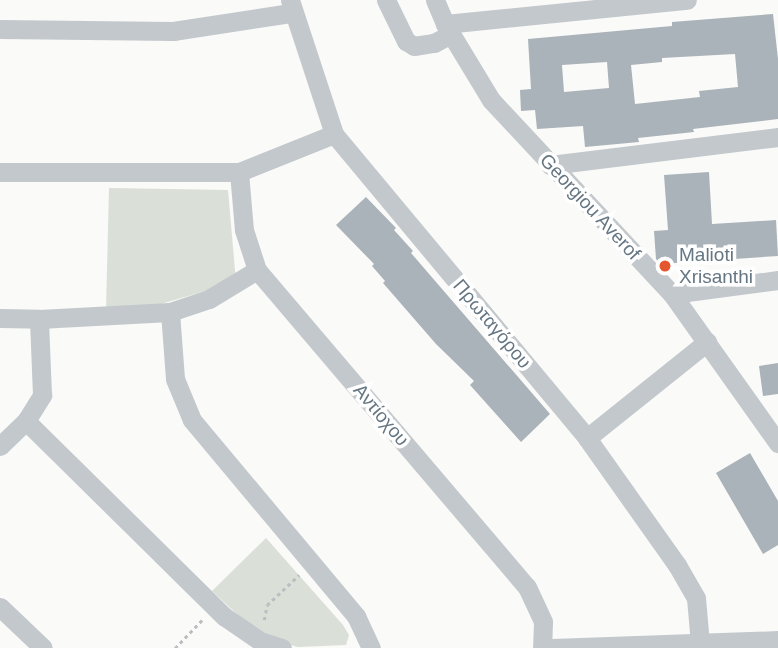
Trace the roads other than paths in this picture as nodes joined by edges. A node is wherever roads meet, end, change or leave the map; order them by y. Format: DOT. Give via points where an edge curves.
graph roads {
  1 [pos="386,0"];
  2 [pos="435,0"];
  3 [pos="687,0"];
  4 [pos="290,6"];
  5 [pos="0,29"];
  6 [pos="448,29"];
  7 [pos="334,134"];
  8 [pos="778,137"];
  9 [pos="550,165"];
  10 [pos="0,172"];
  11 [pos="239,172"];
  12 [pos="257,270"];
  13 [pos="778,280"];
  14 [pos="672,294"];
  15 [pos="170,312"];
  16 [pos="0,318"];
  17 [pos="39,319"];
  18 [pos="707,342"];
  19 [pos="771,419"];
  20 [pos="26,421"];
  21 [pos="587,438"];
  22 [pos="778,443"];
  23 [pos="0,446"];
  24 [pos="0,607"];
  25 [pos="778,640"];
  26 [pos="700,644"];
  27 [pos="43,648"];
  28 [pos="282,648"];
  29 [pos="371,648"];
  30 [pos="542,648"];
  31 [pos="552,648"];
  1 -- 6 [label="street" via="414,46 434,43"];
  2 -- 6 [label="street, Georgiou Averof"];
  3 -- 6 [label="street"];
  4 -- 5 [label="street" via="173,31"];
  4 -- 7 [label="street, Πρωταγόρου"];
  6 -- 9 [label="street, Georgiou Averof" via="491,100"];
  7 -- 11 [label="street"];
  7 -- 21 [label="street, Πρωταγόρου"];
  8 -- 9 [label="street"];
  9 -- 14 [label="street, Georgiou Averof"];
  10 -- 11 [label="street"];
  11 -- 12 [label="street, Αντίοχου" via="244,230"];
  12 -- 15 [label="street" via="209,299"];
  12 -- 30 [label="street, Αντίοχου" via="527,587 543,622"];
  13 -- 14 [label="street"];
  14 -- 18 [label="street, Georgiou Averof"];
  15 -- 17 [label="street"];
  15 -- 29 [label="street" via="175,379 192,420 356,616"];
  16 -- 17 [label="street"];
  17 -- 20 [label="street" via="42,395"];
  18 -- 19 [label="street, Georgiou Averof"];
  18 -- 21 [label="street"];
  19 -- 22 [label="street, Georgiou Averof"];
  20 -- 23 [label="street"];
  20 -- 28 [label="street" via="215,606 260,641"];
  21 -- 26 [label="street, Πρωταγόρου" via="696,598"];
  24 -- 27 [label="street"];
  25 -- 26 [label="street"];
  26 -- 31 [label="street"];
}
